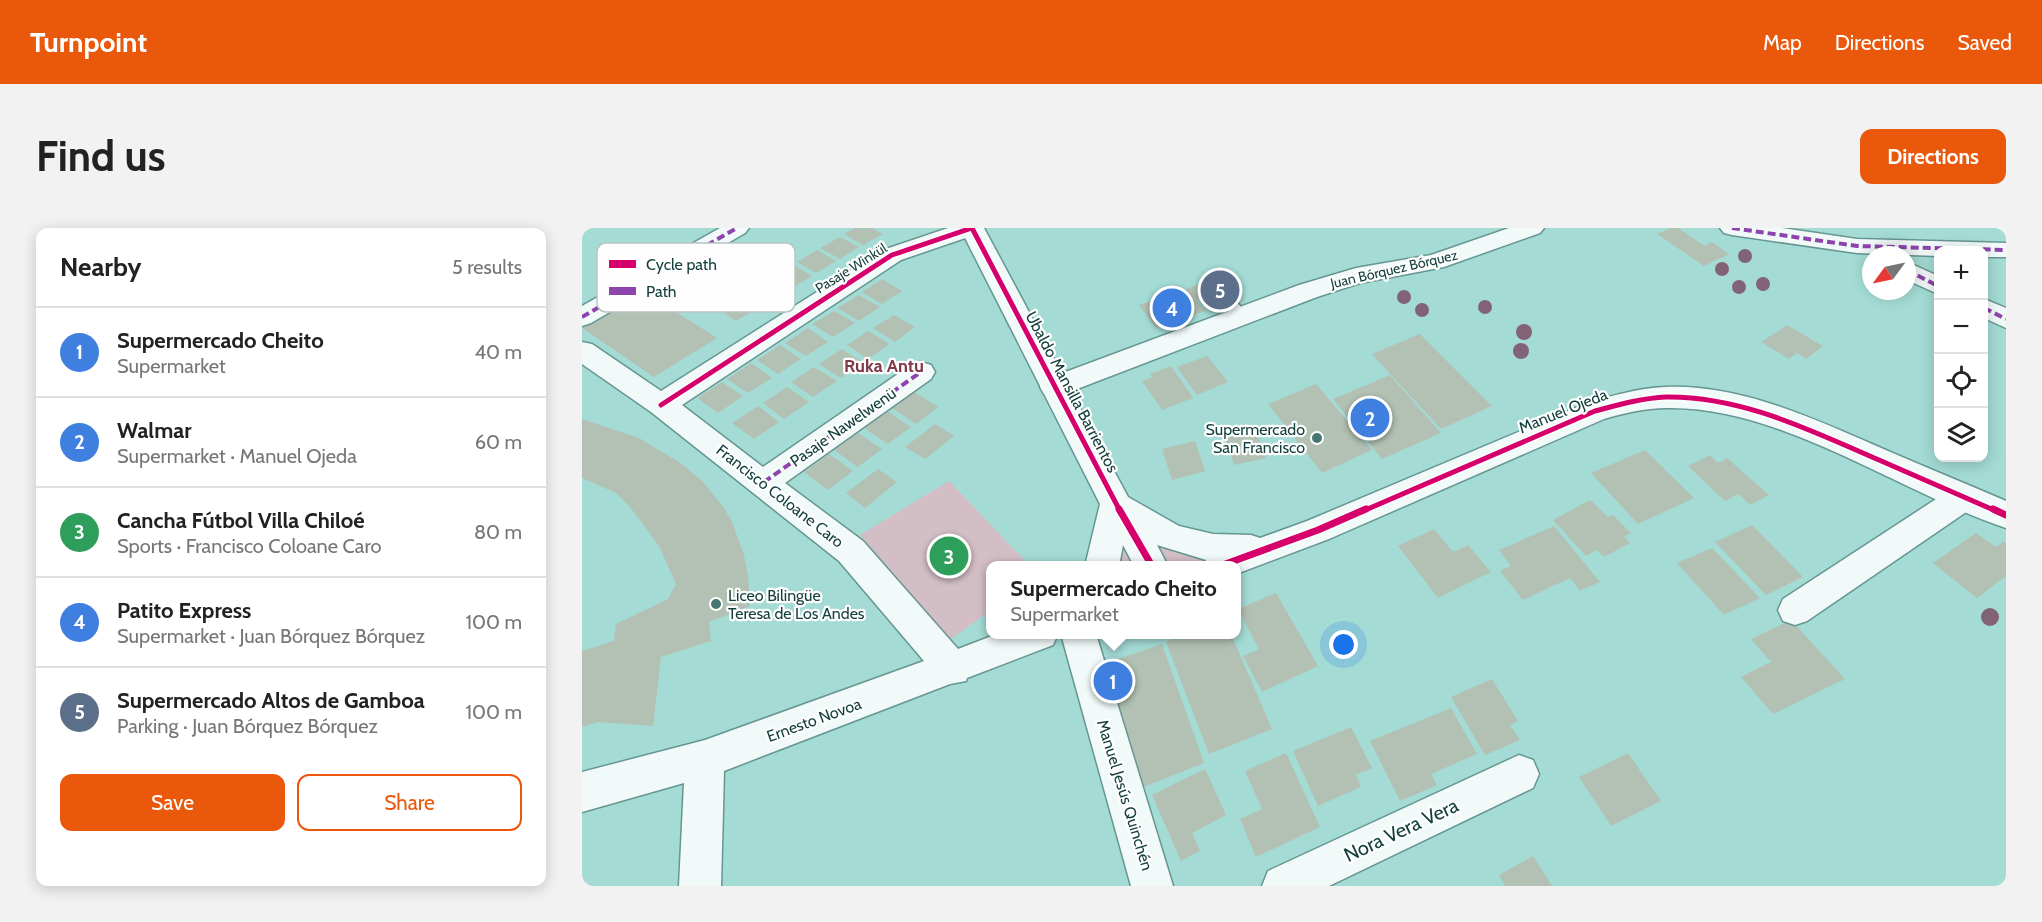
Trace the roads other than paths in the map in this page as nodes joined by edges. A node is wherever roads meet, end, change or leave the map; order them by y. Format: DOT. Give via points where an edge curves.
graph roads {
  1 [pos="972,228"];
  2 [pos="1532,228"];
  3 [pos="1732,228"];
  4 [pos="725,230"];
  5 [pos="703,243"];
  6 [pos="1862,249"];
  7 [pos="1916,250"];
  8 [pos="2006,250"];
  9 [pos="1916,275"];
  10 [pos="1934,284"];
  11 [pos="1224,296"];
  12 [pos="597,307"];
  13 [pos="1988,310"];
  14 [pos="582,316"];
  15 [pos="1242,316"];
  16 [pos="2006,319"];
  17 [pos="582,351"];
  18 [pos="921,372"];
  19 [pos="1054,387"];
  20 [pos="661,405"];
  21 [pos="764,482"];
  22 [pos="1964,497"];
  23 [pos="1116,504"];
  24 [pos="2006,515"];
  25 [pos="1271,546"];
  26 [pos="1103,561"];
  27 [pos="1149,561"];
  28 [pos="1233,561"];
  29 [pos="1796,610"];
  30 [pos="1028,639"];
  31 [pos="1079,639"];
  32 [pos="952,669"];
  33 [pos="705,759"];
  34 [pos="1519,774"];
  35 [pos="582,792"];
  36 [pos="700,886"];
  37 [pos="1152,886"];
  38 [pos="1283,886"];
  1 -- 19 [label="street, Ubaldo Mansilla Barrientos"];
  1 -- 20 [label="street, Pasaje Winkül" via="892,255"];
  2 -- 15 [label="street, Juan Bórquez Bórquez" via="1435,262 1356,276"];
  3 -- 6 [label="street"];
  4 -- 5 [label="street"];
  7 -- 8 [label="street"];
  9 -- 10 [label="street"];
  11 -- 15 [label="lane"];
  12 -- 14 [label="street"];
  13 -- 16 [label="street"];
  15 -- 19 [label="street, Juan Bórquez Bórquez"];
  17 -- 20 [label="street, Francisco Coloane Caro"];
  18 -- 21 [label="street, Pasaje Nawelwenü"];
  19 -- 23 [label="street, Ubaldo Mansilla Barrientos"];
  20 -- 21 [label="street, Francisco Coloane Caro"];
  21 -- 32 [label="street, Francisco Coloane Caro" via="851,551"];
  22 -- 24 [label="street, Manuel Ojeda"];
  22 -- 25 [label="street, Manuel Ojeda" via="1777,416 1721,401 1648,398 1595,411 1318,530"];
  22 -- 29 [label="street"];
  23 -- 25 [label="street" via="1155,530 1197,547 1225,550"];
  23 -- 26 [label="street"];
  23 -- 27 [label="street, Ubaldo Mansilla Barrientos"];
  25 -- 28 [label="street"];
  30 -- 32 [label="street, Ernesto Novoa"];
  31 -- 37 [label="street, Manuel Jesús Quinchén"];
  32 -- 33 [label="street, Ernesto Novoa"];
  33 -- 35 [label="street, Ernesto Novoa"];
  33 -- 36 [label="street"];
  34 -- 38 [label="street, Nora Vera Vera"];
}
